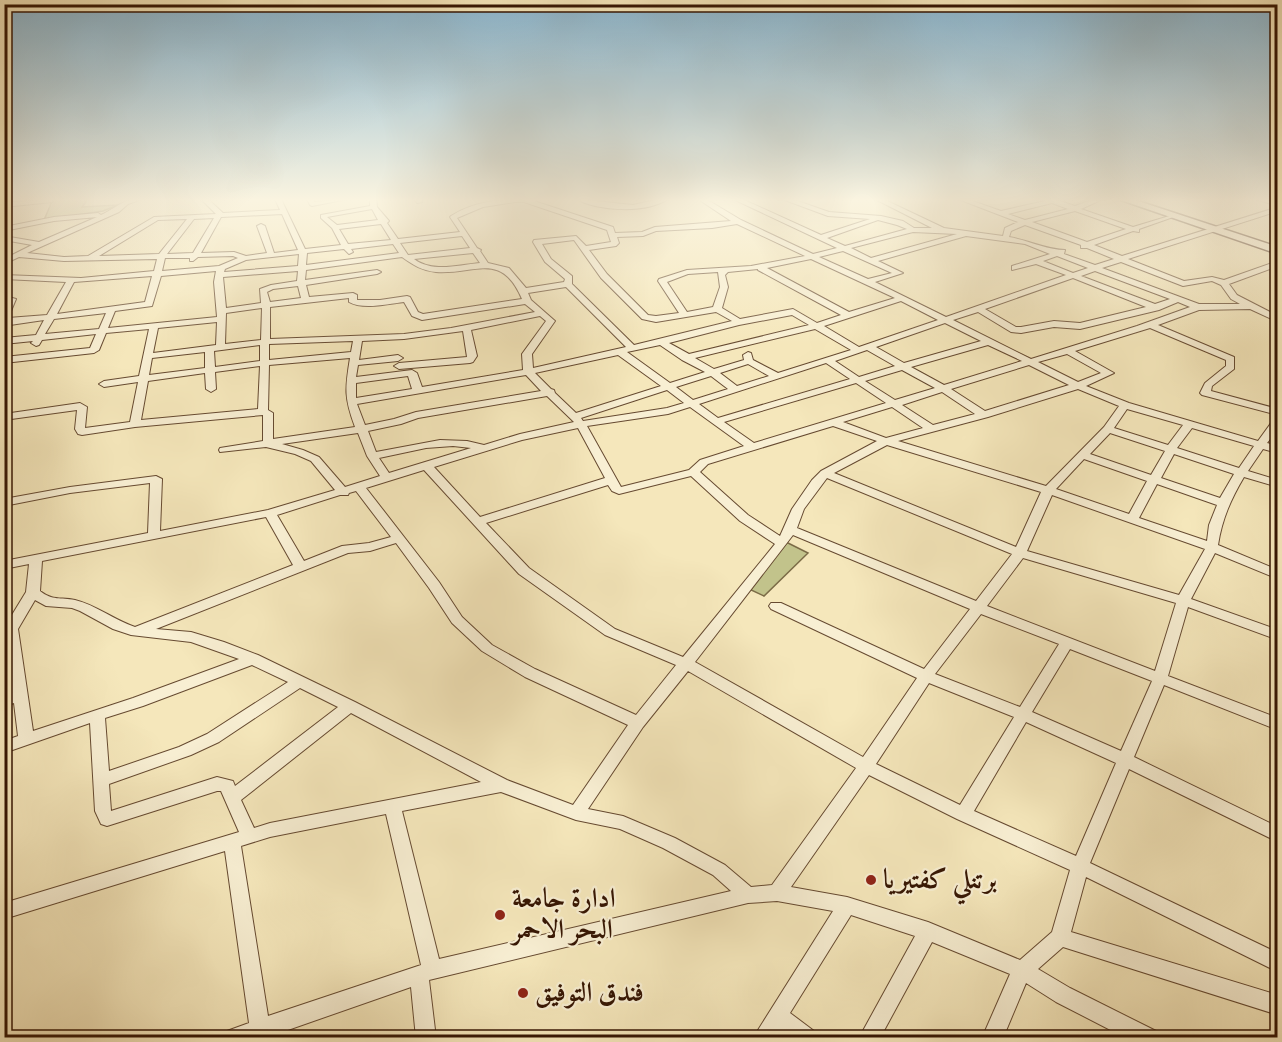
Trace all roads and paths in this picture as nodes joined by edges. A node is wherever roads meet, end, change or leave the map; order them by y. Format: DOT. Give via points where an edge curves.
graph roads {
  1 [pos="348,247"];
  2 [pos="33,248"];
  3 [pos="107,248"];
  4 [pos="168,248"];
  5 [pos="199,248"];
  6 [pos="268,248"];
  7 [pos="300,248"];
  8 [pos="343,248"];
  9 [pos="402,248"];
  10 [pos="475,248"];
  11 [pos="540,248"];
  12 [pos="590,248"];
  13 [pos="795,248"];
  14 [pos="849,248"];
  15 [pos="909,248"];
  16 [pos="1042,248"];
  17 [pos="1078,248"];
  18 [pos="1093,248"];
  19 [pos="1156,248"];
  20 [pos="583,249"];
  21 [pos="844,249"];
  22 [pos="477,250"];
  23 [pos="303,253"];
  24 [pos="1060,253"];
  25 [pos="19,255"];
  26 [pos="162,255"];
  27 [pos="195,255"];
  28 [pos="271,255"];
  29 [pos="406,256"];
  30 [pos="90,258"];
  31 [pos="245,258"];
  32 [pos="813,258"];
  33 [pos="1121,259"];
  34 [pos="872,260"];
  35 [pos="1036,261"];
  36 [pos="5,262"];
  37 [pos="351,262"];
  38 [pos="1278,263"];
  39 [pos="485,265"];
  40 [pos="761,267"];
  41 [pos="1098,267"];
  42 [pos="301,268"];
  43 [pos="1015,268"];
  44 [pos="725,271"];
  45 [pos="184,272"];
  46 [pos="220,272"];
  47 [pos="377,272"];
  48 [pos="155,273"];
  49 [pos="351,276"];
  50 [pos="1072,276"];
  51 [pos="4,277"];
  52 [pos="71,280"];
  53 [pos="301,282"];
  54 [pos="868,282"];
  55 [pos="1224,283"];
  56 [pos="568,284"];
  57 [pos="522,291"];
  58 [pos="353,295"];
  59 [pos="902,298"];
  60 [pos="12,299"];
  61 [pos="306,300"];
  62 [pos="1177,300"];
  63 [pos="526,301"];
  64 [pos="266,305"];
  65 [pos="1251,306"];
  66 [pos="1198,307"];
  67 [pos="1156,308"];
  68 [pos="717,309"];
  69 [pos="979,309"];
  70 [pos="111,310"];
  71 [pos="543,313"];
  72 [pos="222,315"];
  73 [pos="685,315"];
  74 [pos="848,315"];
  75 [pos="51,318"];
  76 [pos="4,319"];
  77 [pos="947,320"];
  78 [pos="1278,320"];
  79 [pos="739,322"];
  80 [pos="1151,325"];
  81 [pos="154,326"];
  82 [pos="816,326"];
  83 [pos="467,330"];
  84 [pos="103,332"];
  85 [pos="358,338"];
  86 [pos="38,339"];
  87 [pos="387,339"];
  88 [pos="4,341"];
  89 [pos="264,342"];
  90 [pos="661,342"];
  91 [pos="987,342"];
  92 [pos="747,343"];
  93 [pos="215,348"];
  94 [pos="633,349"];
  95 [pos="863,349"];
  96 [pos="1067,350"];
  97 [pos="620,352"];
  98 [pos="147,356"];
  99 [pos="29,357"];
  100 [pos="685,358"];
  101 [pos="354,359"];
  102 [pos="4,360"];
  103 [pos="827,360"];
  104 [pos="749,361"];
  105 [pos="1029,362"];
  106 [pos="264,363"];
  107 [pos="400,366"];
  108 [pos="904,366"];
  109 [pos="211,370"];
  110 [pos="528,372"];
  111 [pos="712,372"];
  112 [pos="777,376"];
  113 [pos="857,378"];
  114 [pos="146,379"];
  115 [pos="351,381"];
  116 [pos="104,384"];
  117 [pos="666,386"];
  118 [pos="1078,386"];
  119 [pos="942,388"];
  120 [pos="211,389"];
  121 [pos="736,390"];
  122 [pos="418,391"];
  123 [pos="550,392"];
  124 [pos="351,402"];
  125 [pos="894,403"];
  126 [pos="692,404"];
  127 [pos="1125,405"];
  128 [pos="263,412"];
  129 [pos="1278,412"];
  130 [pos="984,415"];
  131 [pos="4,417"];
  132 [pos="577,420"];
  133 [pos="717,421"];
  134 [pos="1278,421"];
  135 [pos="832,422"];
  136 [pos="135,424"];
  137 [pos="1190,424"];
  138 [pos="363,429"];
  139 [pos="932,429"];
  140 [pos="1108,429"];
  141 [pos="886,441"];
  142 [pos="268,444"];
  143 [pos="1261,446"];
  144 [pos="752,447"];
  145 [pos="482,448"];
  146 [pos="1171,449"];
  147 [pos="224,450"];
  148 [pos="1278,450"];
  149 [pos="1082,455"];
  150 [pos="372,456"];
  151 [pos="426,465"];
  152 [pos="693,472"];
  153 [pos="1241,472"];
  154 [pos="825,473"];
  155 [pos="387,478"];
  156 [pos="611,480"];
  157 [pos="1154,480"];
  158 [pos="1278,484"];
  159 [pos="360,488"];
  160 [pos="1048,490"];
  161 [pos="344,493"];
  162 [pos="4,503"];
  163 [pos="1223,503"];
  164 [pos="270,513"];
  165 [pos="1132,519"];
  166 [pos="479,521"];
  167 [pos="790,530"];
  168 [pos="154,536"];
  169 [pos="398,539"];
  170 [pos="782,543"];
  171 [pos="1212,547"];
  172 [pos="1020,553"];
  173 [pos="36,560"];
  174 [pos="4,565"];
  175 [pos="300,566"];
  176 [pos="1278,575"];
  177 [pos="33,592"];
  178 [pos="1183,601"];
  179 [pos="776,606"];
  180 [pos="977,607"];
  181 [pos="136,632"];
  182 [pos="1278,635"];
  183 [pos="1067,642"];
  184 [pos="253,659"];
  185 [pos="685,663"];
  186 [pos="926,676"];
  187 [pos="1160,678"];
  188 [pos="299,681"];
  189 [pos="12,699"];
  190 [pos="350,706"];
  191 [pos="1022,714"];
  192 [pos="97,715"];
  193 [pos="638,723"];
  194 [pos="1278,724"];
  195 [pos="26,739"];
  196 [pos="4,747"];
  197 [pos="1125,760"];
  198 [pos="866,766"];
  199 [pos="102,780"];
  200 [pos="501,785"];
  201 [pos="233,797"];
  202 [pos="392,806"];
  203 [pos="576,813"];
  204 [pos="963,814"];
  205 [pos="1278,835"];
  206 [pos="241,838"];
  207 [pos="1080,866"];
  208 [pos="777,893"];
  209 [pos="748,895"];
  210 [pos="848,905"];
  211 [pos="4,911"];
  212 [pos="928,931"];
  213 [pos="1060,937"];
  214 [pos="1278,963"];
  215 [pos="1022,970"];
  216 [pos="426,972"];
  217 [pos="1278,1005"];
  218 [pos="777,1016"];
  219 [pos="260,1028"];
  220 [pos="234,1038"];
  221 [pos="426,1038"];
  222 [pos="763,1038"];
  223 [pos="807,1038"];
  224 [pos="869,1038"];
  225 [pos="992,1038"];
  226 [pos="1149,1038"];
  1 -- 37 [label="street"];
  2 -- 25 [label="street"];
  3 -- 30 [label="street"];
  4 -- 26 [label="street"];
  5 -- 27 [label="street"];
  6 -- 28 [label="street"];
  7 -- 23 [label="street"];
  8 -- 23 [label="street"];
  9 -- 29 [label="street"];
  10 -- 22 [label="street"];
  11 -- 56 [label="street" via="569,278"];
  12 -- 20 [label="street"];
  13 -- 32 [label="street"];
  14 -- 21 [label="street"];
  15 -- 34 [label="street"];
  16 -- 24 [label="street"];
  17 -- 24 [label="street"];
  18 -- 33 [label="street"];
  19 -- 33 [label="street"];
  20 -- 73 [label="street" via="645,317"];
  21 -- 32 [label="street"];
  21 -- 34 [label="street"];
  22 -- 29 [label="street"];
  22 -- 39 [label="street"];
  23 -- 28 [label="street"];
  23 -- 42 [label="street"];
  24 -- 35 [label="street"];
  24 -- 41 [label="street"];
  25 -- 30 [label="street"];
  25 -- 36 [label="street"];
  26 -- 27 [label="street"];
  26 -- 30 [label="street"];
  26 -- 48 [label="street"];
  27 -- 31 [label="street" via="234,254"];
  27 -- 45 [label="street"];
  28 -- 31 [label="street"];
  29 -- 37 [label="street"];
  29 -- 39 [label="street" via="419,266 436,270"];
  31 -- 46 [label="street"];
  32 -- 40 [label="street"];
  32 -- 54 [label="street"];
  33 -- 41 [label="street"];
  33 -- 55 [label="street" via="1183,284 1212,279"];
  34 -- 54 [label="street" via="899,273"];
  35 -- 43 [label="street"];
  35 -- 50 [label="street"];
  37 -- 42 [label="street"];
  38 -- 55 [label="street"];
  39 -- 57 [label="street" via="504,268"];
  40 -- 44 [label="street"];
  40 -- 74 [label="street"];
  41 -- 50 [label="street"];
  41 -- 62 [label="street"];
  42 -- 46 [label="street"];
  42 -- 53 [label="street"];
  44 -- 68 [label="street"];
  44 -- 73 [label="street" via="683,273 662,281"];
  45 -- 46 [label="street"];
  45 -- 48 [label="street"];
  46 -- 72 [label="street"];
  47 -- 49 [label="street"];
  48 -- 52 [label="street"];
  48 -- 70 [label="street" via="148,304"];
  49 -- 53 [label="street"];
  49 -- 58 [label="street" via="346,280"];
  50 -- 67 [label="street"];
  50 -- 69 [label="street"];
  51 -- 52 [label="street"];
  52 -- 75 [label="street"];
  53 -- 61 [label="street"];
  53 -- 64 [label="street" via="267,288 263,291"];
  54 -- 59 [label="street"];
  55 -- 65 [label="street" via="1234,297"];
  56 -- 57 [label="street"];
  56 -- 94 [label="street"];
  57 -- 63 [label="street"];
  58 -- 61 [label="street"];
  58 -- 63 [label="street" via="353,302 407,299 415,314 422,317"];
  59 -- 74 [label="street"];
  59 -- 77 [label="street"];
  60 -- 76 [label="street"];
  61 -- 64 [label="street"];
  62 -- 66 [label="street"];
  62 -- 67 [label="street"];
  63 -- 71 [label="street"];
  64 -- 72 [label="street"];
  64 -- 89 [label="street"];
  65 -- 66 [label="street"];
  65 -- 78 [label="street"];
  66 -- 80 [label="street"];
  67 -- 69 [label="street" via="1080,326 1054,324 1021,330 1014,330"];
  68 -- 73 [label="street"];
  68 -- 79 [label="street"];
  69 -- 77 [label="street"];
  70 -- 75 [label="street"];
  70 -- 84 [label="street"];
  71 -- 83 [label="street"];
  71 -- 110 [label="street" via="551,324 526,354"];
  72 -- 81 [label="street"];
  72 -- 93 [label="street"];
  74 -- 82 [label="street"];
  75 -- 76 [label="street" via="10,322"];
  75 -- 86 [label="street"];
  77 -- 91 [label="street"];
  77 -- 95 [label="street"];
  79 -- 82 [label="street" via="793,312"];
  79 -- 90 [label="street"];
  80 -- 96 [label="street"];
  80 -- 129 [label="street" via="1231,359 1231,367 1208,385 1205,393"];
  81 -- 84 [label="street"];
  81 -- 98 [label="street"];
  82 -- 92 [label="street"];
  82 -- 95 [label="street"];
  83 -- 87 [label="street"];
  83 -- 107 [label="street" via="470,360"];
  84 -- 86 [label="street"];
  84 -- 99 [label="street" via="94,350"];
  85 -- 87 [label="street"];
  85 -- 89 [label="street"];
  85 -- 101 [label="street"];
  86 -- 88 [label="street"];
  86 -- 99 [label="street"];
  87 -- 107 [label="street"];
  89 -- 93 [label="street"];
  89 -- 106 [label="street"];
  90 -- 94 [label="street"];
  90 -- 100 [label="street"];
  91 -- 105 [label="street"];
  91 -- 108 [label="street"];
  92 -- 100 [label="street"];
  92 -- 104 [label="street"];
  93 -- 98 [label="street"];
  93 -- 109 [label="street"];
  94 -- 97 [label="street"];
  95 -- 103 [label="street"];
  95 -- 108 [label="street"];
  96 -- 105 [label="street"];
  96 -- 118 [label="street" via="1109,373"];
  97 -- 110 [label="street"];
  97 -- 117 [label="street"];
  98 -- 114 [label="street"];
  99 -- 102 [label="street"];
  100 -- 111 [label="street"];
  101 -- 106 [label="street"];
  101 -- 107 [label="street"];
  101 -- 115 [label="street"];
  103 -- 112 [label="street"];
  103 -- 113 [label="street"];
  104 -- 111 [label="street"];
  104 -- 112 [label="street"];
  105 -- 118 [label="street"];
  105 -- 119 [label="street"];
  106 -- 109 [label="street"];
  106 -- 128 [label="street"];
  107 -- 115 [label="street"];
  107 -- 122 [label="street" via="412,373"];
  108 -- 113 [label="street"];
  108 -- 119 [label="street"];
  109 -- 114 [label="street"];
  109 -- 120 [label="street"];
  110 -- 122 [label="street"];
  110 -- 123 [label="street"];
  111 -- 117 [label="street"];
  111 -- 121 [label="street"];
  112 -- 121 [label="street"];
  113 -- 125 [label="street"];
  113 -- 133 [label="street"];
  114 -- 116 [label="street"];
  114 -- 136 [label="street"];
  115 -- 124 [label="street"];
  117 -- 126 [label="street"];
  117 -- 132 [label="street"];
  118 -- 127 [label="street"];
  118 -- 130 [label="street"];
  119 -- 125 [label="street"];
  119 -- 130 [label="street"];
  121 -- 126 [label="street"];
  122 -- 124 [label="street"];
  123 -- 132 [label="street"];
  123 -- 138 [label="street" via="416,415"];
  124 -- 138 [label="street"];
  125 -- 135 [label="street"];
  125 -- 139 [label="street"];
  126 -- 132 [label="street" via="652,415"];
  126 -- 133 [label="street"];
  127 -- 137 [label="street"];
  127 -- 140 [label="street"];
  128 -- 136 [label="street"];
  128 -- 142 [label="street" via="268,413"];
  130 -- 139 [label="street"];
  131 -- 136 [label="street" via="80,406 82,432"];
  132 -- 145 [label="street"];
  132 -- 156 [label="street"];
  133 -- 144 [label="street"];
  134 -- 143 [label="street"];
  135 -- 141 [label="street"];
  135 -- 144 [label="street"];
  137 -- 143 [label="street"];
  137 -- 146 [label="street"];
  138 -- 142 [label="street"];
  138 -- 150 [label="street"];
  139 -- 141 [label="street"];
  140 -- 146 [label="street"];
  140 -- 149 [label="street"];
  141 -- 154 [label="street"];
  141 -- 160 [label="street"];
  142 -- 147 [label="street"];
  142 -- 161 [label="street" via="315,459"];
  143 -- 148 [label="street"];
  143 -- 153 [label="street"];
  144 -- 152 [label="street" via="704,462"];
  145 -- 150 [label="street" via="459,443 426,444"];
  145 -- 151 [label="street"];
  146 -- 153 [label="street"];
  146 -- 157 [label="street"];
  149 -- 157 [label="street"];
  149 -- 160 [label="street"];
  150 -- 155 [label="street"];
  151 -- 155 [label="street"];
  151 -- 166 [label="street"];
  152 -- 156 [label="street" via="624,491 616,489"];
  152 -- 170 [label="street" via="744,518"];
  153 -- 158 [label="street"];
  153 -- 163 [label="street"];
  154 -- 167 [label="street" via="798,509"];
  154 -- 172 [label="street"];
  155 -- 159 [label="street"];
  156 -- 166 [label="street"];
  157 -- 163 [label="street"];
  157 -- 165 [label="street"];
  159 -- 161 [label="street"];
  159 -- 169 [label="street"];
  160 -- 165 [label="street"];
  160 -- 172 [label="street"];
  161 -- 164 [label="street"];
  162 -- 168 [label="street" via="156,479"];
  163 -- 171 [label="street"];
  164 -- 168 [label="street"];
  164 -- 175 [label="street"];
  165 -- 171 [label="street"];
  166 -- 185 [label="street" via="524,571 598,624"];
  167 -- 170 [label="street"];
  167 -- 180 [label="street"];
  168 -- 173 [label="street"];
  169 -- 175 [label="street" via="346,549"];
  169 -- 193 [label="street" via="457,620 487,648 530,673"];
  170 -- 185 [label="street"];
  171 -- 176 [label="street"];
  171 -- 178 [label="street"];
  172 -- 178 [label="street"];
  172 -- 180 [label="street"];
  173 -- 174 [label="street"];
  173 -- 177 [label="street"];
  175 -- 181 [label="street"];
  177 -- 181 [label="street" via="46,602 85,608"];
  177 -- 189 [label="street" via="11,628"];
  178 -- 182 [label="street"];
  178 -- 187 [label="street"];
  179 -- 186 [label="street"];
  180 -- 183 [label="street"];
  180 -- 186 [label="street"];
  181 -- 184 [label="street" via="191,637"];
  183 -- 187 [label="street"];
  183 -- 191 [label="street"];
  184 -- 188 [label="street"];
  184 -- 192 [label="street"];
  185 -- 193 [label="street"];
  185 -- 198 [label="street"];
  186 -- 191 [label="street"];
  186 -- 198 [label="street"];
  187 -- 194 [label="street"];
  187 -- 197 [label="street"];
  188 -- 190 [label="street"];
  188 -- 199 [label="street" via="213,738"];
  189 -- 195 [label="street"];
  190 -- 200 [label="street"];
  190 -- 201 [label="street"];
  191 -- 197 [label="street"];
  191 -- 204 [label="street"];
  192 -- 195 [label="street"];
  192 -- 199 [label="street"];
  193 -- 203 [label="street"];
  195 -- 196 [label="street"];
  197 -- 205 [label="street"];
  197 -- 207 [label="street"];
  198 -- 204 [label="street"];
  198 -- 208 [label="street"];
  199 -- 201 [label="street" via="107,819 217,784 227,786"];
  200 -- 202 [label="street"];
  200 -- 203 [label="street"];
  201 -- 206 [label="street"];
  202 -- 206 [label="street"];
  202 -- 216 [label="street"];
  203 -- 209 [label="street" via="623,824 669,843 719,870"];
  204 -- 207 [label="street"];
  206 -- 211 [label="street"];
  206 -- 219 [label="street"];
  207 -- 213 [label="street"];
  207 -- 214 [label="street"];
  208 -- 209 [label="street"];
  208 -- 210 [label="street"];
  209 -- 216 [label="street"];
  210 -- 212 [label="street"];
  210 -- 218 [label="street"];
  212 -- 215 [label="street"];
  212 -- 224 [label="street"];
  213 -- 215 [label="street"];
  213 -- 217 [label="street"];
  215 -- 225 [label="street"];
  215 -- 226 [label="street"];
  216 -- 219 [label="street"];
  216 -- 221 [label="street"];
  218 -- 222 [label="street"];
  218 -- 223 [label="street"];
  219 -- 220 [label="street"];
}
